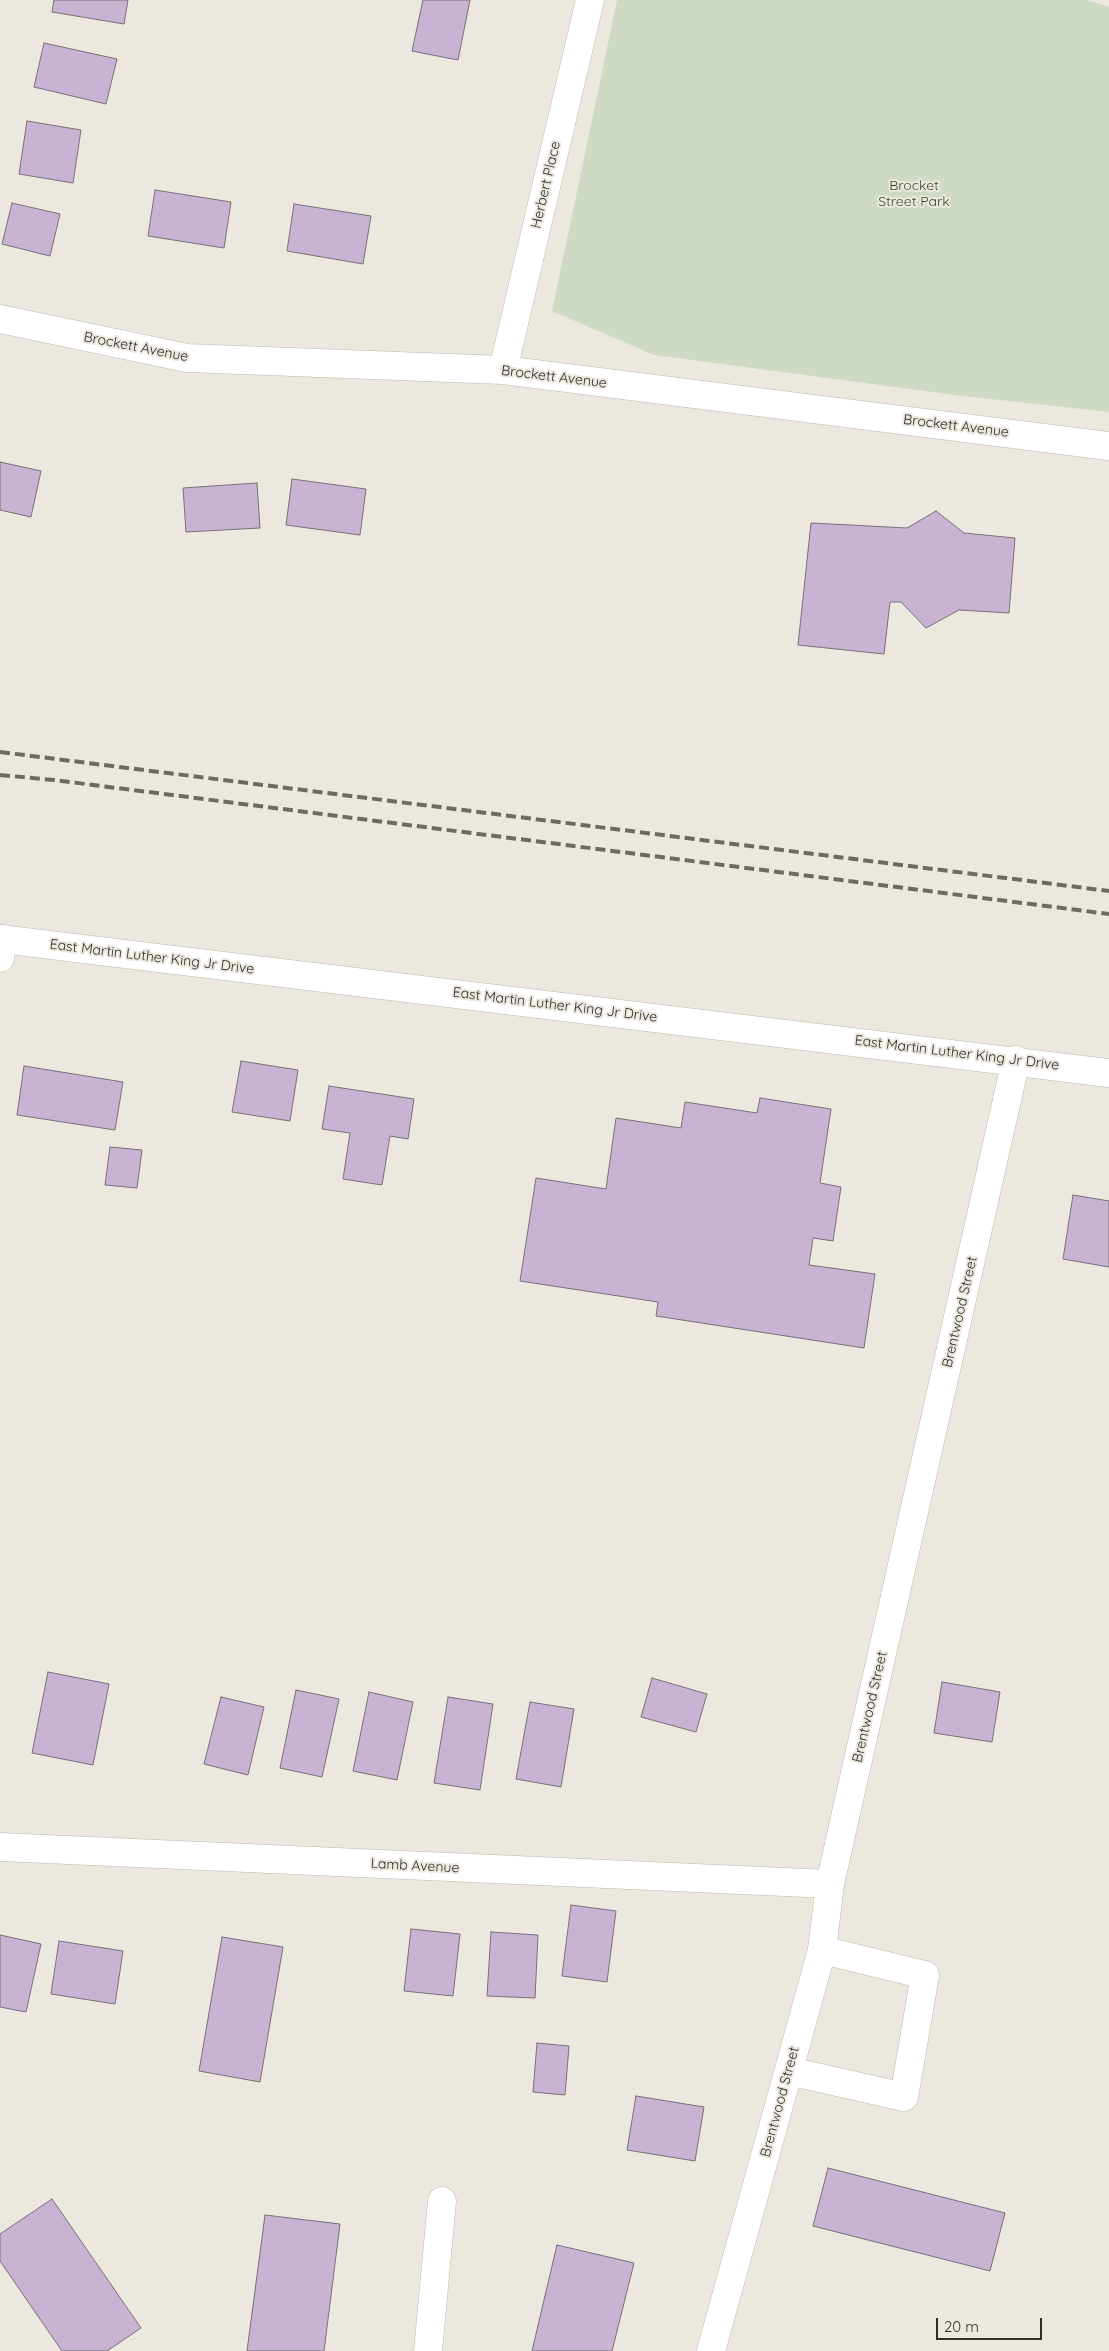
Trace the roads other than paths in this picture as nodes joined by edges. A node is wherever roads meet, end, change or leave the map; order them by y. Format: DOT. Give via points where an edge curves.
graph roads {
  1 [pos="590,0"];
  2 [pos="0,319"];
  3 [pos="503,370"];
  4 [pos="1109,446"];
  5 [pos="1,945"];
  6 [pos="1016,1060"];
  7 [pos="1109,1073"];
  8 [pos="0,1847"];
  9 [pos="830,1884"];
  10 [pos="822,1950"];
  11 [pos="788,2071"];
  12 [pos="442,2201"];
  13 [pos="428,2351"];
  14 [pos="711,2351"];
  1 -- 3 [label="street, Herbert Place"];
  2 -- 3 [label="street, Brockett Avenue" via="187,358"];
  3 -- 4 [label="street, Brockett Avenue"];
  5 -- 6 [label="street, East Martin Luther King Jr Drive"];
  6 -- 7 [label="street, East Martin Luther King Jr Drive"];
  6 -- 9 [label="street, Brentwood Street"];
  8 -- 9 [label="street, Lamb Avenue"];
  9 -- 10 [label="street, Brentwood Street"];
  10 -- 11 [label="street, Brentwood Street"];
  10 -- 11 [label="street" via="925,1975 904,2097"];
  11 -- 14 [label="street, Brentwood Street"];
  12 -- 13 [label="street"];
}
